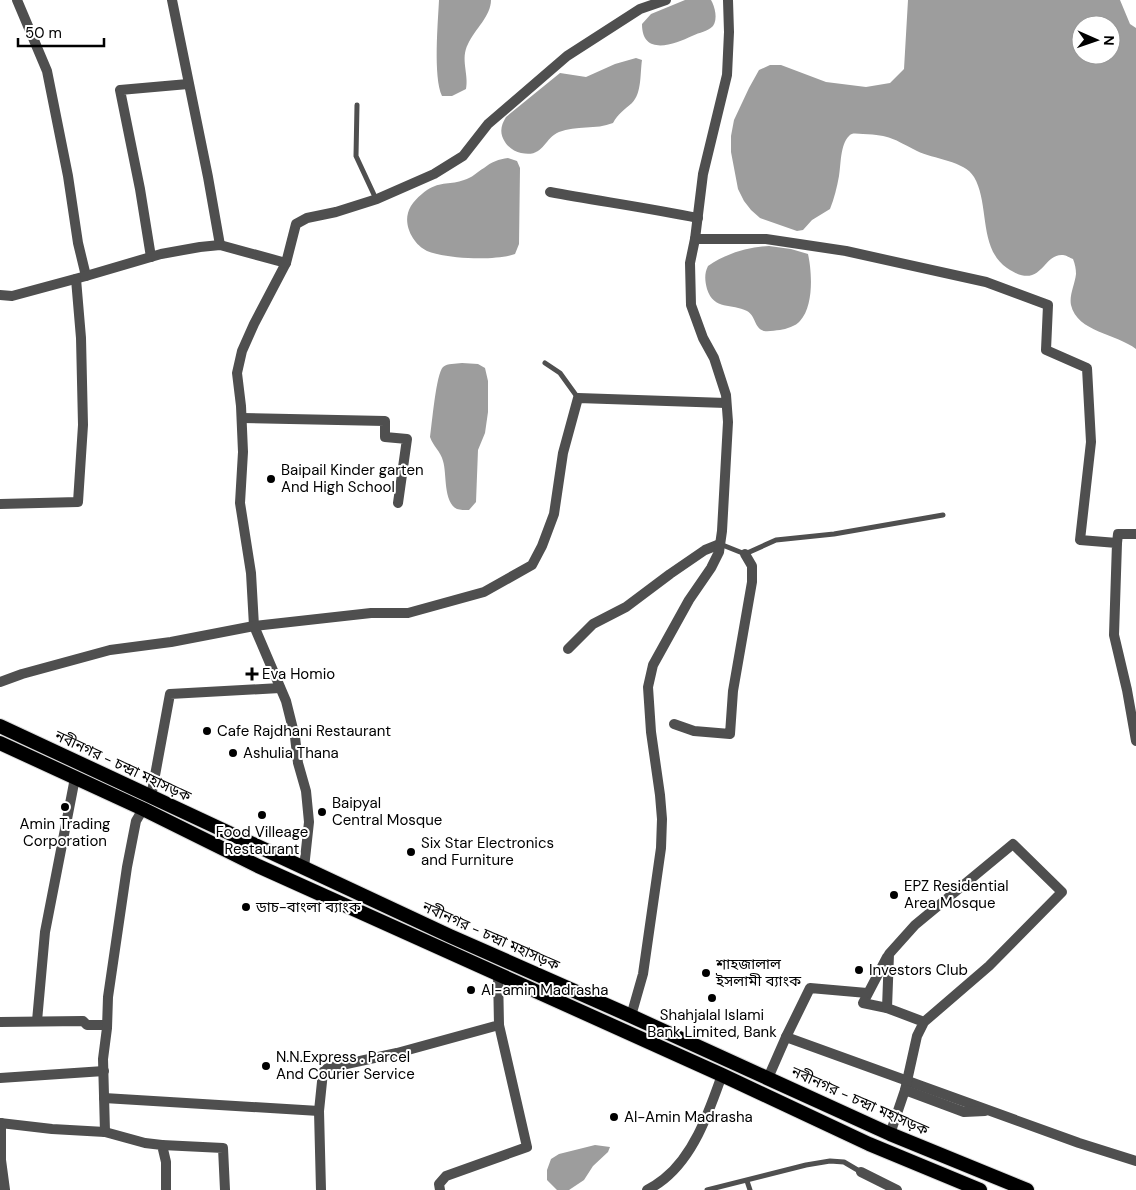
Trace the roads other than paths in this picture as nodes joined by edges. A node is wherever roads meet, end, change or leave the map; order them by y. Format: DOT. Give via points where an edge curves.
graph roads {
  1 [pos="17,0"];
  2 [pos="172,0"];
  3 [pos="666,0"];
  4 [pos="728,0"];
  5 [pos="188,84"];
  6 [pos="356,105"];
  7 [pos="550,192"];
  8 [pos="377,199"];
  9 [pos="698,218"];
  10 [pos="695,239"];
  11 [pos="220,245"];
  12 [pos="151,257"];
  13 [pos="286,263"];
  14 [pos="81,278"];
  15 [pos="0,295"];
  16 [pos="546,364"];
  17 [pos="578,398"];
  18 [pos="726,403"];
  19 [pos="242,418"];
  20 [pos="398,503"];
  21 [pos="0,504"];
  22 [pos="943,515"];
  23 [pos="1136,534"];
  24 [pos="1117,543"];
  25 [pos="720,544"];
  26 [pos="745,554"];
  27 [pos="254,626"];
  28 [pos="568,649"];
  29 [pos="0,682"];
  30 [pos="280,688"];
  31 [pos="674,724"];
  32 [pos="0,726"];
  33 [pos="1136,741"];
  34 [pos="0,743"];
  35 [pos="75,778"];
  36 [pos="151,797"];
  37 [pos="143,809"];
  38 [pos="304,868"];
  39 [pos="889,954"];
  40 [pos="498,973"];
  41 [pos="867,993"];
  42 [pos="887,1008"];
  43 [pos="631,1016"];
  44 [pos="37,1021"];
  45 [pos="0,1022"];
  46 [pos="924,1022"];
  47 [pos="107,1025"];
  48 [pos="499,1025"];
  49 [pos="786,1037"];
  50 [pos="104,1071"];
  51 [pos="722,1075"];
  52 [pos="0,1078"];
  53 [pos="768,1078"];
  54 [pos="906,1085"];
  55 [pos="104,1098"];
  56 [pos="319,1111"];
  57 [pos="0,1123"];
  58 [pos="105,1132"];
  59 [pos="890,1134"];
  60 [pos="162,1145"];
  61 [pos="1136,1161"];
  62 [pos="861,1172"];
  63 [pos="748,1180"];
  64 [pos="5,1190"];
  65 [pos="166,1190"];
  66 [pos="224,1190"];
  67 [pos="321,1190"];
  68 [pos="440,1190"];
  69 [pos="648,1190"];
  70 [pos="707,1190"];
  71 [pos="750,1190"];
  72 [pos="897,1190"];
  73 [pos="980,1190"];
  74 [pos="1027,1190"];
  1 -- 14 [label="street" via="47,71 68,176"];
  2 -- 5 [label="street"];
  3 -- 8 [label="street" via="640,9 567,56 488,124 463,156 434,174"];
  4 -- 9 [label="street" via="727,75 703,174"];
  5 -- 11 [label="street"];
  5 -- 12 [label="street" via="120,90"];
  6 -- 8 [label="lane" via="356,156"];
  7 -- 9 [label="street"];
  8 -- 13 [label="street" via="296,224"];
  9 -- 10 [label="street"];
  10 -- 18 [label="street" via="690,263 691,305 722,380"];
  10 -- 24 [label="street" via="766,239 846,251 986,282 1048,305 1046,350 1086,368 1091,442 1080,540"];
  11 -- 12 [label="street"];
  11 -- 13 [label="street"];
  12 -- 14 [label="street"];
  13 -- 19 [label="street" via="242,351 237,373"];
  14 -- 15 [label="street" via="12,296"];
  14 -- 21 [label="street" via="83,425 78,502"];
  16 -- 17 [label="lane" via="560,373"];
  17 -- 18 [label="street"];
  17 -- 27 [label="street" via="563,453 554,514 532,565 484,592 408,613 371,613"];
  18 -- 25 [label="street" via="728,422"];
  19 -- 20 [label="street" via="385,421 385,437 407,439"];
  19 -- 27 [label="street" via="240,503 251,573"];
  22 -- 26 [label="lane" via="834,534 776,540"];
  23 -- 24 [label="street" via="1118,534"];
  24 -- 33 [label="street" via="1114,635"];
  25 -- 26 [label="lane"];
  25 -- 28 [label="street" via="706,550 626,607 593,624"];
  25 -- 43 [label="street" via="711,568 653,665 648,687 660,803 660,848 643,974"];
  26 -- 31 [label="street" via="752,566 752,582 733,691 730,734 694,731"];
  27 -- 29 [label="street" via="110,650"];
  27 -- 30 [label="street"];
  30 -- 36 [label="street" via="170,694"];
  30 -- 38 [label="street" via="286,701 306,791 309,822"];
  32 -- 36 [label="highway, নবীনগর - চন্দ্রা মহাসড়ক"];
  34 -- 35 [label="highway, নবীনগর - চন্দ্রা মহাসড়ক"];
  35 -- 37 [label="highway, নবীনগর - চন্দ্রা মহাসড়ক"];
  35 -- 44 [label="street" via="45,932"];
  36 -- 38 [label="highway, নবীনগর - চন্দ্রা মহাসড়ক"];
  37 -- 40 [label="highway, নবীনগর - চন্দ্রা মহাসড়ক" via="258,866"];
  37 -- 47 [label="street" via="136,821 122,901"];
  38 -- 43 [label="highway, নবীনগর - চন্দ্রা মহাসড়ক"];
  39 -- 41 [label="street"];
  39 -- 42 [label="street"];
  39 -- 46 [label="street" via="916,924 1013,844 1062,892 989,966"];
  40 -- 48 [label="street"];
  40 -- 51 [label="highway, নবীনগর - চন্দ্রা মহাসড়ক"];
  41 -- 42 [label="street" via="863,1003"];
  41 -- 49 [label="street" via="810,988"];
  42 -- 46 [label="street"];
  43 -- 53 [label="highway, নবীনগর - চন্দ্রা মহাসড়ক"];
  44 -- 45 [label="street"];
  44 -- 47 [label="street"];
  46 -- 54 [label="street" via="917,1036"];
  47 -- 50 [label="street"];
  48 -- 56 [label="street" via="328,1068 322,1072"];
  48 -- 68 [label="street" via="527,1147 446,1176 439,1184"];
  49 -- 53 [label="street"];
  49 -- 54 [label="street"];
  50 -- 52 [label="street"];
  50 -- 55 [label="street"];
  51 -- 69 [label="street" via="700,1130 686,1154 664,1179"];
  51 -- 73 [label="highway, নবীনগর - চন্দ্রা মহাসড়ক" via="869,1144"];
  53 -- 59 [label="highway, নবীনগর - চন্দ্রা মহাসড়ক"];
  54 -- 59 [label="street"];
  54 -- 61 [label="street" via="964,1112 991,1111"];
  55 -- 56 [label="street"];
  55 -- 58 [label="street"];
  56 -- 67 [label="street"];
  57 -- 58 [label="street"];
  57 -- 64 [label="street"];
  58 -- 60 [label="street"];
  59 -- 74 [label="highway, নবীনগর - চন্দ্রা মহাসড়ক"];
  60 -- 65 [label="street"];
  60 -- 66 [label="street" via="223,1148"];
  62 -- 63 [label="lane" via="844,1162 830,1161"];
  62 -- 72 [label="street"];
  63 -- 70 [label="lane"];
  63 -- 71 [label="lane"];
}
